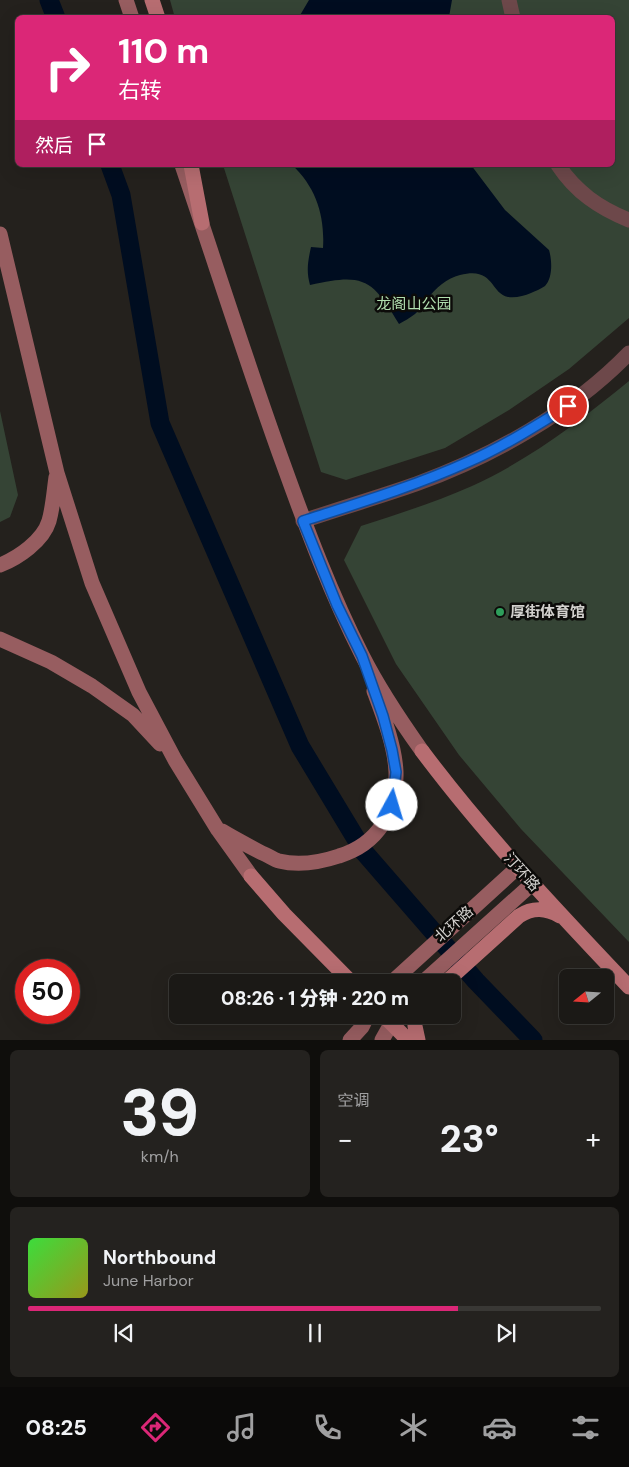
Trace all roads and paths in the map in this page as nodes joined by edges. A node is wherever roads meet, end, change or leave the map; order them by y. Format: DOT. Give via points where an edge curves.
graph roads {
  1 [pos="126,0"];
  2 [pos="152,0"];
  3 [pos="509,0"];
  4 [pos="131,15"];
  5 [pos="157,15"];
  6 [pos="512,15"];
  7 [pos="183,167"];
  8 [pos="191,167"];
  9 [pos="560,167"];
  10 [pos="629,220"];
  11 [pos="202,223"];
  12 [pos="0,234"];
  13 [pos="629,353"];
  14 [pos="57,473"];
  15 [pos="303,521"];
  16 [pos="0,565"];
  17 [pos="0,639"];
  18 [pos="362,656"];
  19 [pos="175,760"];
  20 [pos="218,830"];
  21 [pos="518,867"];
  22 [pos="533,883"];
  23 [pos="565,919"];
  24 [pos="343,974"];
  25 [pos="401,974"];
  26 [pos="432,974"];
  27 [pos="455,974"];
  28 [pos="629,987"];
  29 [pos="364,1024"];
  30 [pos="389,1024"];
  31 [pos="396,1024"];
  32 [pos="415,1024"];
  33 [pos="350,1040"];
  34 [pos="382,1040"];
  35 [pos="408,1040"];
  36 [pos="418,1040"];
  1 -- 4 [label="main road"];
  2 -- 5 [label="main road"];
  3 -- 6 [label="street"];
  7 -- 11 [label="main road"];
  8 -- 11 [label="main road"];
  9 -- 10 [label="street" via="578,191 595,204"];
  11 -- 15 [label="main road"];
  12 -- 14 [label="main road"];
  13 -- 15 [label="street" via="568,406 470,462 417,484"];
  14 -- 16 [label="main road" via="48,522 32,546"];
  14 -- 19 [label="main road" via="92,583 139,692"];
  15 -- 18 [label="main road"];
  17 -- 19 [label="main road" via="51,662 92,686 133,715"];
  18 -- 20 [label="main road" via="396,772 392,805 384,823 367,843 349,853 301,863 278,861"];
  18 -- 21 [label="main road, 汀环路" via="388,702 422,751 466,809"];
  19 -- 20 [label="main road"];
  20 -- 24 [label="main road" via="284,914"];
  21 -- 22 [label="main road, 汀环路"];
  21 -- 25 [label="main road, 北环路"];
  22 -- 23 [label="main road, 汀环路"];
  22 -- 26 [label="main road, 北环路"];
  23 -- 27 [label="main road" via="547,910 526,911"];
  23 -- 28 [label="main road, 汀环路"];
  29 -- 33 [label="main road"];
  30 -- 34 [label="main road"];
  31 -- 35 [label="main road"];
  32 -- 36 [label="main road"];
}
